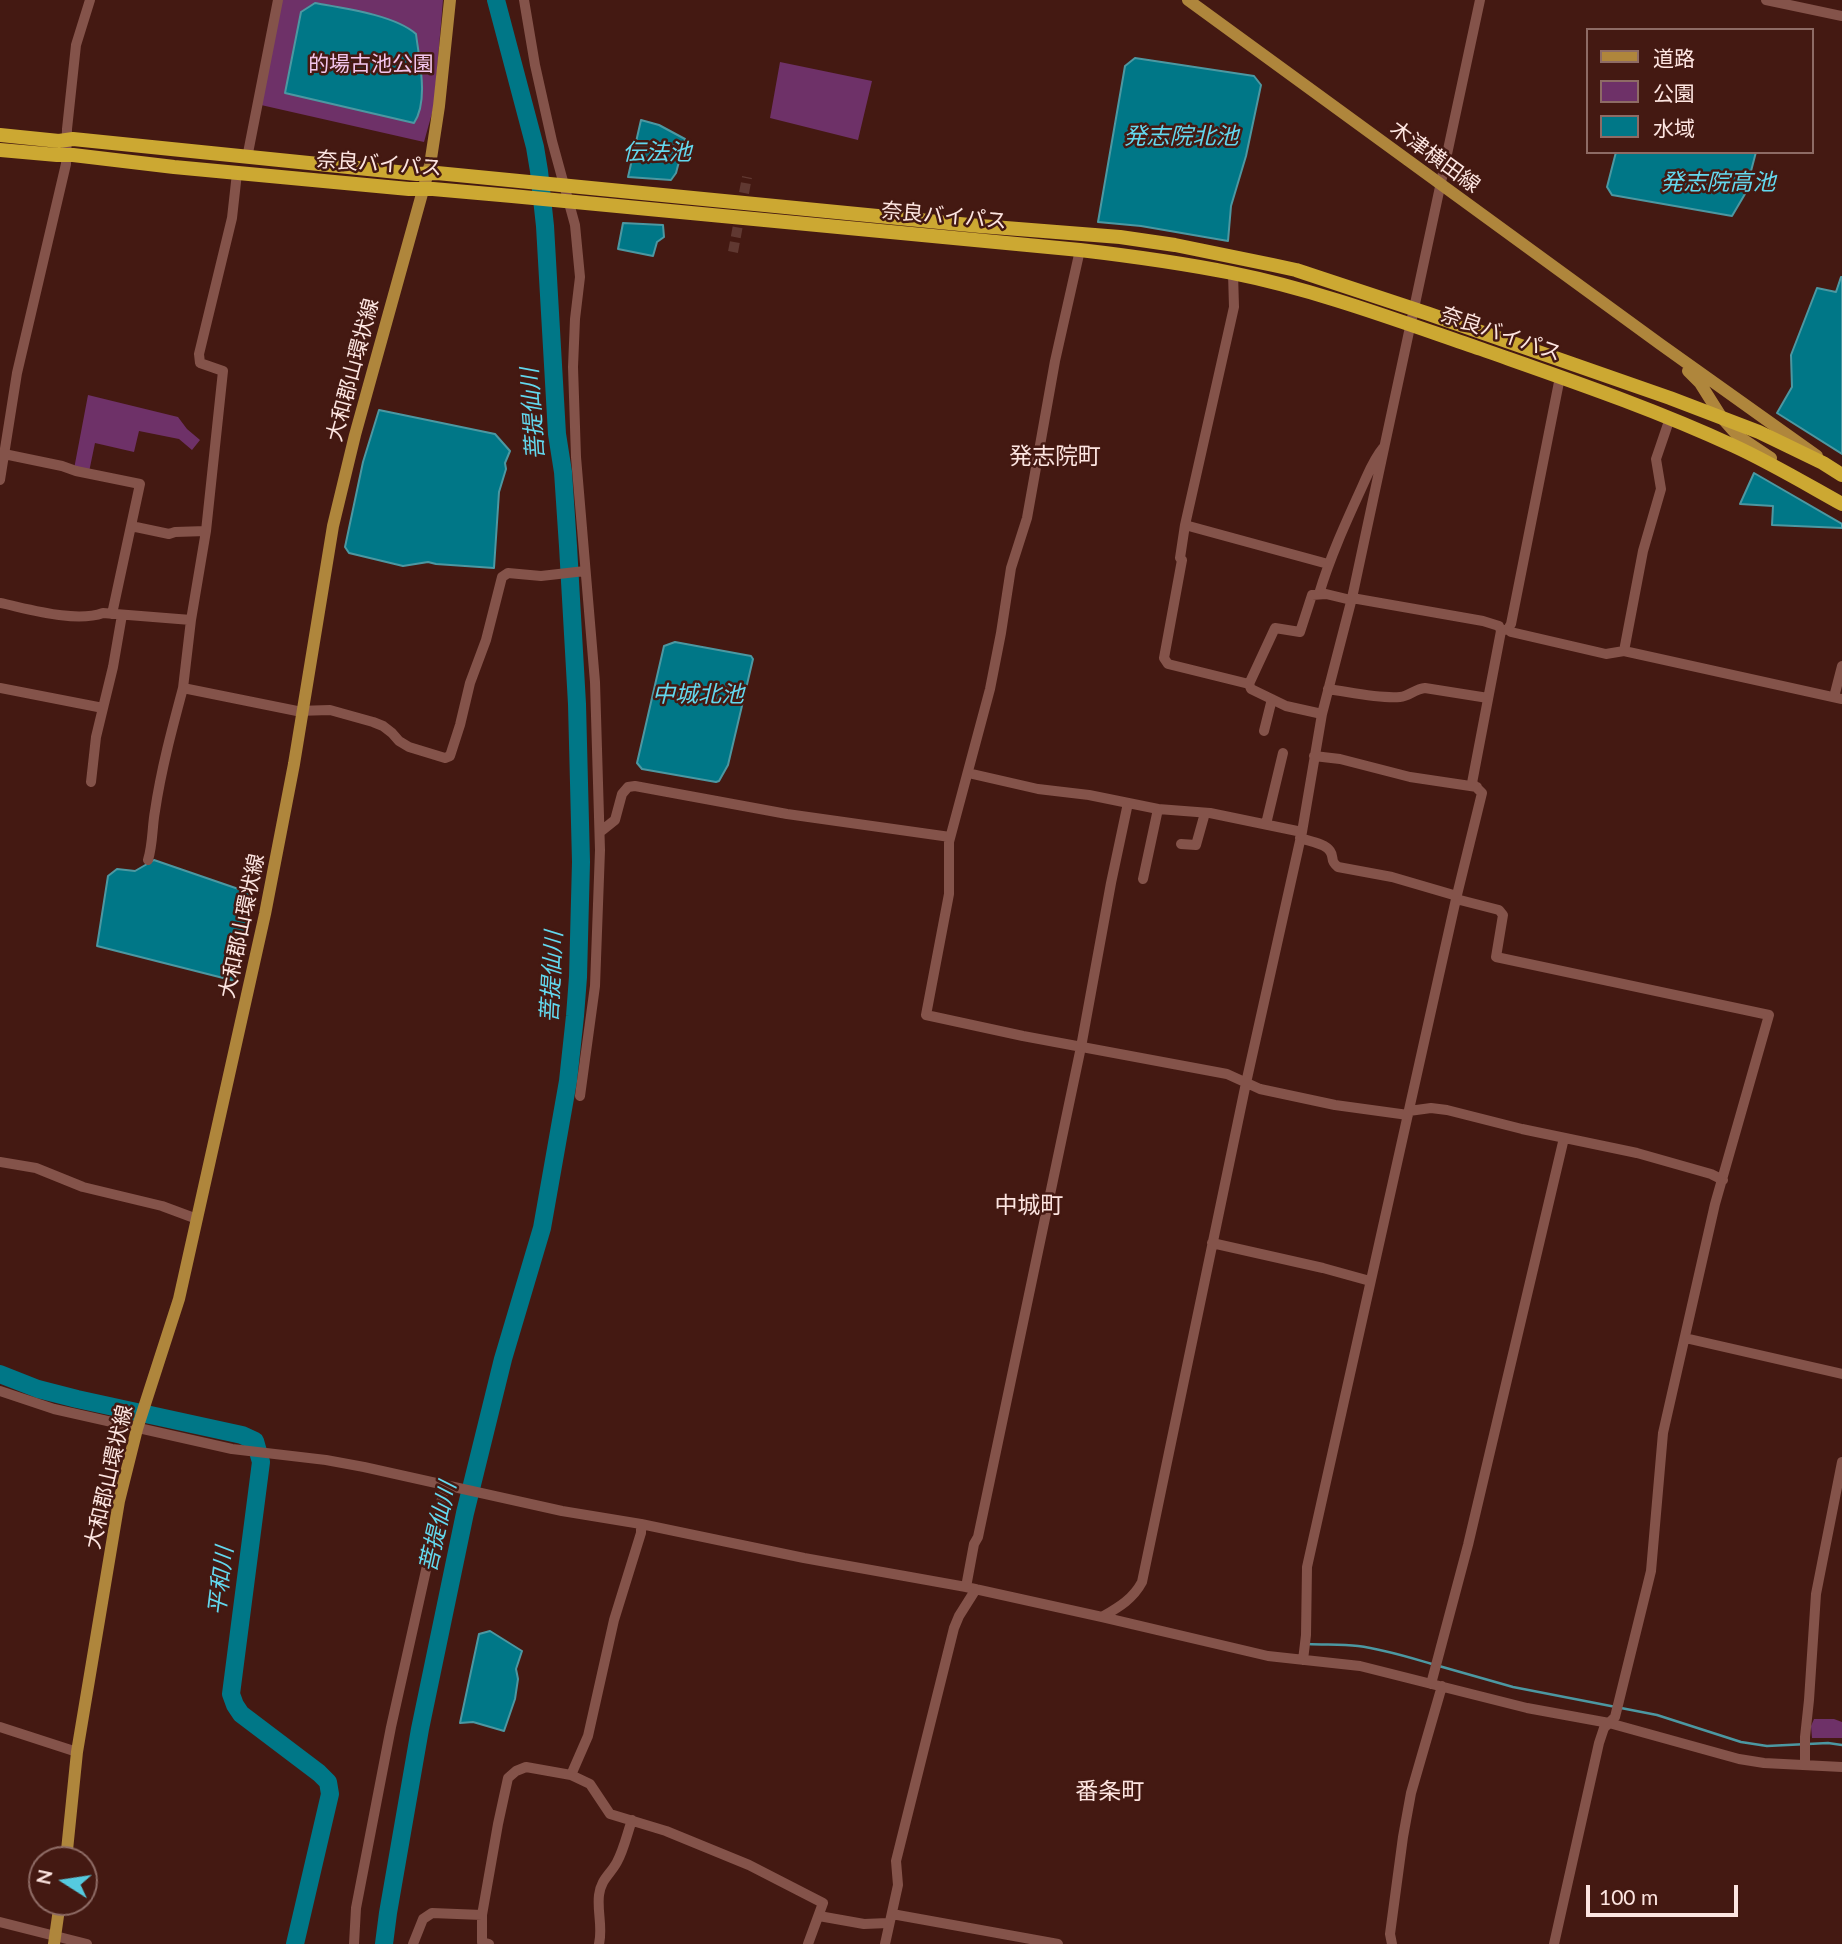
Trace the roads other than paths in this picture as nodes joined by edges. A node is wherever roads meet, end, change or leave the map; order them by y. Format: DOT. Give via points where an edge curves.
graph roads {
  1 [pos="90,0"];
  2 [pos="278,0"];
  3 [pos="450,0"];
  4 [pos="524,0"];
  5 [pos="1188,0"];
  6 [pos="1480,0"];
  7 [pos="1766,0"];
  8 [pos="1842,16"];
  9 [pos="0,135"];
  10 [pos="67,140"];
  11 [pos="0,150"];
  12 [pos="66,155"];
  13 [pos="247,158"];
  14 [pos="237,173"];
  15 [pos="427,174"];
  16 [pos="1441,185"];
  17 [pos="560,186"];
  18 [pos="424,189"];
  19 [pos="565,202"];
  20 [pos="1080,250"];
  21 [pos="1233,273"];
  22 [pos="1415,309"];
  23 [pos="1411,326"];
  24 [pos="1660,344"];
  25 [pos="1560,377"];
  26 [pos="1670,418"];
  27 [pos="1722,418"];
  28 [pos="1385,446"];
  29 [pos="4,454"];
  30 [pos="1823,463"];
  31 [pos="1842,475"];
  32 [pos="0,480"];
  33 [pos="1810,486"];
  34 [pos="1842,504"];
  35 [pos="1185,525"];
  36 [pos="131,526"];
  37 [pos="206,531"];
  38 [pos="1328,564"];
  39 [pos="583,572"];
  40 [pos="1319,594"];
  41 [pos="1352,599"];
  42 [pos="0,603"];
  43 [pos="117,615"];
  44 [pos="191,620"];
  45 [pos="1504,630"];
  46 [pos="1624,651"];
  47 [pos="1842,666"];
  48 [pos="1249,684"];
  49 [pos="0,688"];
  50 [pos="183,688"];
  51 [pos="1328,689"];
  52 [pos="1488,698"];
  53 [pos="1838,698"];
  54 [pos="1272,699"];
  55 [pos="103,708"];
  56 [pos="303,711"];
  57 [pos="1322,714"];
  58 [pos="1264,731"];
  59 [pos="1283,753"];
  60 [pos="1314,756"];
  61 [pos="968,773"];
  62 [pos="92,782"];
  63 [pos="1477,787"];
  64 [pos="1128,803"];
  65 [pos="1158,808"];
  66 [pos="1205,813"];
  67 [pos="1266,824"];
  68 [pos="600,832"];
  69 [pos="1301,835"];
  70 [pos="950,837"];
  71 [pos="1181,844"];
  72 [pos="148,860"];
  73 [pos="1143,879"];
  74 [pos="1456,898"];
  75 [pos="1081,1047"];
  76 [pos="1246,1083"];
  77 [pos="580,1096"];
  78 [pos="1408,1113"];
  79 [pos="1564,1138"];
  80 [pos="0,1162"];
  81 [pos="1723,1180"];
  82 [pos="197,1219"];
  83 [pos="1212,1243"];
  84 [pos="1370,1282"];
  85 [pos="1685,1338"];
  86 [pos="1842,1374"];
  87 [pos="0,1391"];
  88 [pos="142,1417"];
  89 [pos="1842,1462"];
  90 [pos="447,1485"];
  91 [pos="641,1524"];
  92 [pos="971,1588"];
  93 [pos="1102,1617"];
  94 [pos="1303,1660"];
  95 [pos="1437,1685"];
  96 [pos="1609,1723"];
  97 [pos="0,1727"];
  98 [pos="77,1752"];
  99 [pos="1805,1765"];
  100 [pos="1842,1767"];
  101 [pos="571,1775"];
  102 [pos="632,1820"];
  103 [pos="67,1846"];
  104 [pos="482,1915"];
  105 [pos="58,1916"];
  106 [pos="819,1916"];
  107 [pos="890,1918"];
  108 [pos="0,1922"];
  109 [pos="54,1940"];
  110 [pos="87,1944"];
  111 [pos="354,1944"];
  112 [pos="413,1944"];
  113 [pos="489,1944"];
  114 [pos="599,1944"];
  115 [pos="808,1944"];
  116 [pos="884,1944"];
  117 [pos="1058,1944"];
  118 [pos="1392,1944"];
  119 [pos="1555,1944"];
  1 -- 10 [label="street" via="76,45"];
  2 -- 13 [label="street"];
  3 -- 15 [label="main road, 大和郡山環状線"];
  4 -- 17 [label="street"];
  5 -- 16 [label="main road, 木津横田線"];
  6 -- 16 [label="street"];
  7 -- 8 [label="street"];
  9 -- 10 [label="highway, 奈良バイパス"];
  10 -- 12 [label="street"];
  10 -- 13 [label="highway, 奈良バイパス"];
  11 -- 12 [label="highway, 奈良バイパス"];
  12 -- 14 [label="highway, 奈良バイパス"];
  12 -- 29 [label="street" via="17,373"];
  13 -- 15 [label="highway, 奈良バイパス"];
  14 -- 18 [label="highway, 奈良バイパス"];
  14 -- 37 [label="street" via="232,218 199,354 200,363 223,371"];
  15 -- 17 [label="highway, 奈良バイパス"];
  15 -- 18 [label="main road, 大和郡山環状線"];
  16 -- 22 [label="street"];
  16 -- 24 [label="main road, 木津横田線"];
  17 -- 19 [label="street"];
  17 -- 22 [label="highway, 奈良バイパス" via="1148,241 1296,270"];
  18 -- 19 [label="highway, 奈良バイパス"];
  18 -- 56 [label="main road, 大和郡山環状線" via="333,526"];
  19 -- 20 [label="highway, 奈良バイパス"];
  19 -- 39 [label="street" via="575,225 580,277 573,367"];
  20 -- 21 [label="highway, 奈良バイパス"];
  20 -- 61 [label="street" via="1027,518 1011,568 990,689"];
  21 -- 23 [label="highway, 奈良バイパス"];
  21 -- 35 [label="street" via="1234,307"];
  22 -- 23 [label="street"];
  22 -- 27 [label="highway, 奈良バイパス"];
  23 -- 25 [label="highway, 奈良バイパス"];
  23 -- 28 [label="street"];
  24 -- 27 [label="main road, 木津横田線" via="1700,383"];
  24 -- 30 [label="main road, 木津横田線"];
  25 -- 26 [label="highway, 奈良バイパス"];
  25 -- 45 [label="street" via="1511,624"];
  26 -- 33 [label="highway, 奈良バイパス"];
  26 -- 46 [label="street" via="1656,458 1661,489 1643,551"];
  27 -- 30 [label="highway, 奈良バイパス"];
  27 -- 33 [label="main road, 木津横田線" via="1738,436"];
  28 -- 38 [label="street" via="1372,462"];
  28 -- 41 [label="street"];
  29 -- 32 [label="street"];
  29 -- 36 [label="street" via="140,484"];
  30 -- 31 [label="highway, 奈良バイパス"];
  33 -- 34 [label="highway, 奈良バイパス"];
  35 -- 38 [label="street"];
  35 -- 48 [label="street" via="1164,658 1168,664"];
  36 -- 37 [label="street" via="169,534"];
  36 -- 43 [label="street"];
  37 -- 44 [label="street"];
  38 -- 40 [label="street"];
  39 -- 56 [label="street" via="508,573 502,577 450,757 409,747 373,722 330,710"];
  39 -- 68 [label="street" via="594,669"];
  40 -- 41 [label="street"];
  40 -- 48 [label="street" via="1312,595 1300,632 1275,628"];
  41 -- 45 [label="street" via="1483,621"];
  41 -- 51 [label="street"];
  42 -- 43 [label="street" via="53,614"];
  43 -- 44 [label="street"];
  43 -- 55 [label="street" via="113,667"];
  44 -- 50 [label="street"];
  45 -- 46 [label="street" via="1606,654"];
  45 -- 52 [label="street"];
  46 -- 53 [label="street"];
  47 -- 53 [label="street"];
  48 -- 54 [label="street"];
  49 -- 55 [label="street"];
  50 -- 56 [label="street"];
  50 -- 72 [label="street" via="168,742"];
  51 -- 52 [label="street" via="1393,698 1425,688"];
  51 -- 57 [label="street"];
  52 -- 63 [label="street" via="1472,783"];
  54 -- 57 [label="street"];
  54 -- 58 [label="street"];
  55 -- 62 [label="street"];
  56 -- 82 [label="main road, 大和郡山環状線" via="268,901"];
  57 -- 60 [label="street"];
  59 -- 67 [label="street"];
  60 -- 63 [label="street"];
  60 -- 69 [label="street"];
  61 -- 64 [label="street"];
  61 -- 70 [label="street"];
  63 -- 74 [label="street" via="1482,793"];
  64 -- 65 [label="street"];
  64 -- 75 [label="street"];
  65 -- 66 [label="street"];
  65 -- 73 [label="street"];
  66 -- 67 [label="street"];
  66 -- 71 [label="street" via="1196,845"];
  67 -- 69 [label="street"];
  68 -- 70 [label="street" via="615,820 622,794 635,786"];
  68 -- 77 [label="street" via="595,986"];
  69 -- 74 [label="street" via="1325,846 1338,867 1392,877"];
  69 -- 76 [label="street"];
  70 -- 75 [label="street" via="949,894 926,1015"];
  74 -- 78 [label="street"];
  74 -- 81 [label="street" via="1503,915 1496,957 1769,1015"];
  75 -- 76 [label="street" via="1227,1074"];
  75 -- 92 [label="street" via="974,1544"];
  76 -- 78 [label="street" via="1335,1105"];
  76 -- 83 [label="street"];
  78 -- 79 [label="street" via="1447,1110"];
  78 -- 84 [label="street"];
  79 -- 81 [label="street" via="1637,1153"];
  79 -- 95 [label="street"];
  80 -- 82 [label="street" via="36,1168 83,1187"];
  81 -- 85 [label="street"];
  82 -- 88 [label="main road, 大和郡山環状線" via="176,1312"];
  83 -- 84 [label="street"];
  83 -- 93 [label="street" via="1142,1582 1130,1599"];
  84 -- 94 [label="street" via="1307,1567"];
  85 -- 86 [label="street"];
  85 -- 96 [label="street" via="1663,1433 1651,1571 1615,1717"];
  87 -- 88 [label="street" via="54,1409"];
  88 -- 90 [label="street" via="232,1449 364,1467"];
  88 -- 98 [label="main road, 大和郡山環状線" via="119,1501"];
  89 -- 99 [label="street" via="1816,1594"];
  90 -- 91 [label="street"];
  90 -- 111 [label="street" via="391,1727 356,1908"];
  91 -- 92 [label="street"];
  91 -- 101 [label="street" via="588,1736"];
  92 -- 93 [label="street"];
  92 -- 107 [label="street" via="954,1628 895,1861 898,1885"];
  93 -- 94 [label="street"];
  94 -- 95 [label="street" via="1360,1666"];
  95 -- 96 [label="street"];
  95 -- 118 [label="street" via="1411,1793"];
  96 -- 99 [label="street" via="1739,1759"];
  96 -- 119 [label="street" via="1599,1743"];
  97 -- 98 [label="street"];
  98 -- 103 [label="main road, 大和郡山環状線"];
  99 -- 100 [label="street"];
  101 -- 102 [label="street" via="590,1784 610,1814"];
  101 -- 104 [label="street" via="526,1767 509,1778"];
  102 -- 106 [label="street" via="791,1885 823,1903"];
  102 -- 114 [label="street" via="617,1863 603,1879"];
  104 -- 112 [label="street" via="432,1913 423,1919"];
  104 -- 113 [label="street" via="482,1942"];
  105 -- 109 [label="main road"];
  106 -- 107 [label="street" via="864,1924"];
  106 -- 115 [label="street"];
  107 -- 116 [label="street"];
  107 -- 117 [label="street"];
  108 -- 109 [label="street"];
  109 -- 110 [label="street"];
}
